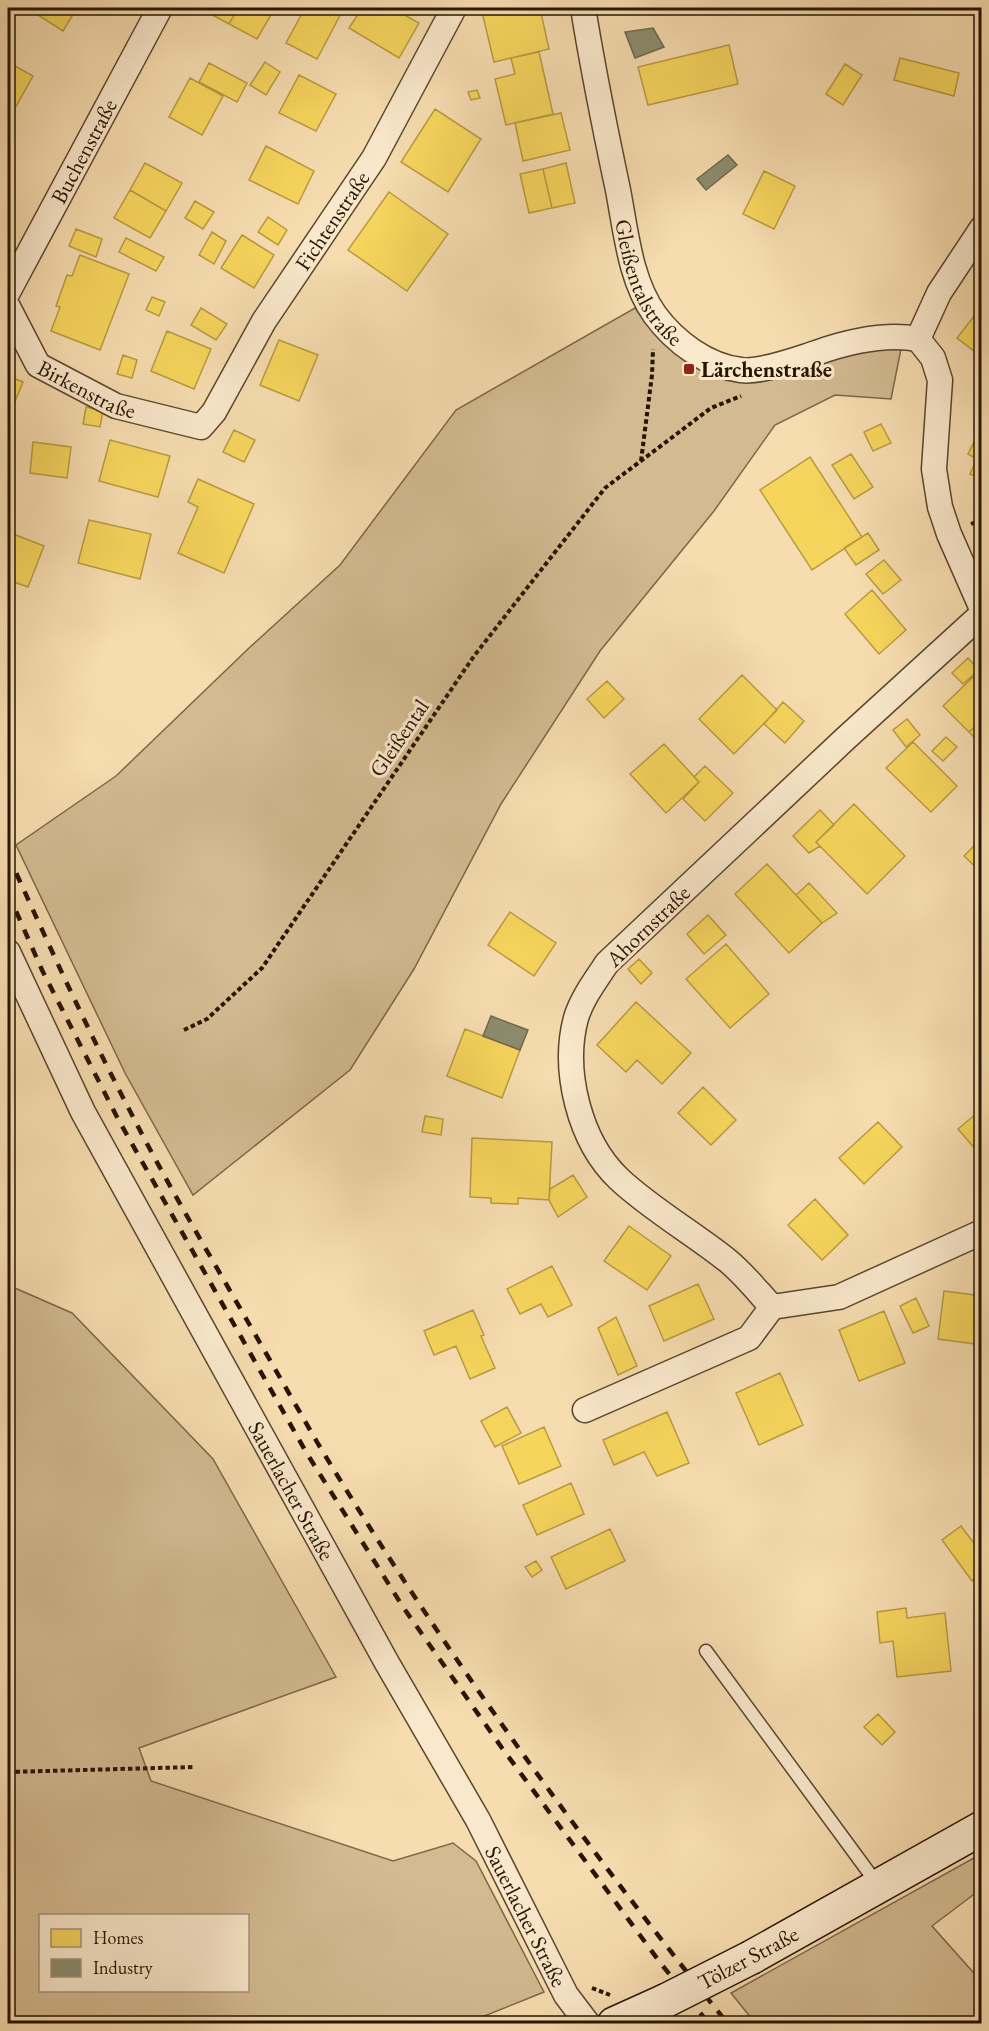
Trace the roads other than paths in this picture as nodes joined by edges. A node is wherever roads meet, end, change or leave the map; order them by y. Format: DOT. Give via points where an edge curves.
graph roads {
  1 [pos="160,8"];
  2 [pos="454,8"];
  3 [pos="583,8"];
  4 [pos="981,228"];
  5 [pos="8,292"];
  6 [pos="8,307"];
  7 [pos="918,339"];
  8 [pos="201,427"];
  9 [pos="981,609"];
  10 [pos="981,614"];
  11 [pos="8,952"];
  12 [pos="981,1232"];
  13 [pos="772,1307"];
  14 [pos="585,1410"];
  15 [pos="706,1651"];
  16 [pos="981,1828"];
  17 [pos="879,1886"];
  18 [pos="588,2024"];
  19 [pos="614,2024"];
  1 -- 5 [label="street, Buchenstraße"];
  2 -- 8 [label="street, Fichtenstraße" via="374,158 264,321 214,412"];
  3 -- 7 [label="street, Gleißentalstraße" via="637,281 655,315 676,339 706,360 742,371 781,365 868,339 899,335"];
  4 -- 7 [label="street" via="939,293"];
  6 -- 8 [label="street, Birkenstraße" via="38,365 116,406"];
  7 -- 9 [label="street" via="933,358 940,380 934,469 940,507"];
  10 -- 13 [label="street, Ahornstraße" via="607,963 576,1018 570,1063 574,1093 584,1127 601,1156 618,1178 730,1263"];
  11 -- 18 [label="street, Sauerlacher Straße" via="83,1112 478,1820 566,1995"];
  12 -- 13 [label="street" via="839,1297"];
  13 -- 14 [label="street" via="749,1338"];
  15 -- 17 [label="lane"];
  16 -- 17 [label="main road, Tölzer Straße"];
  17 -- 19 [label="main road, Tölzer Straße, bridge" via="752,1957"];
}
